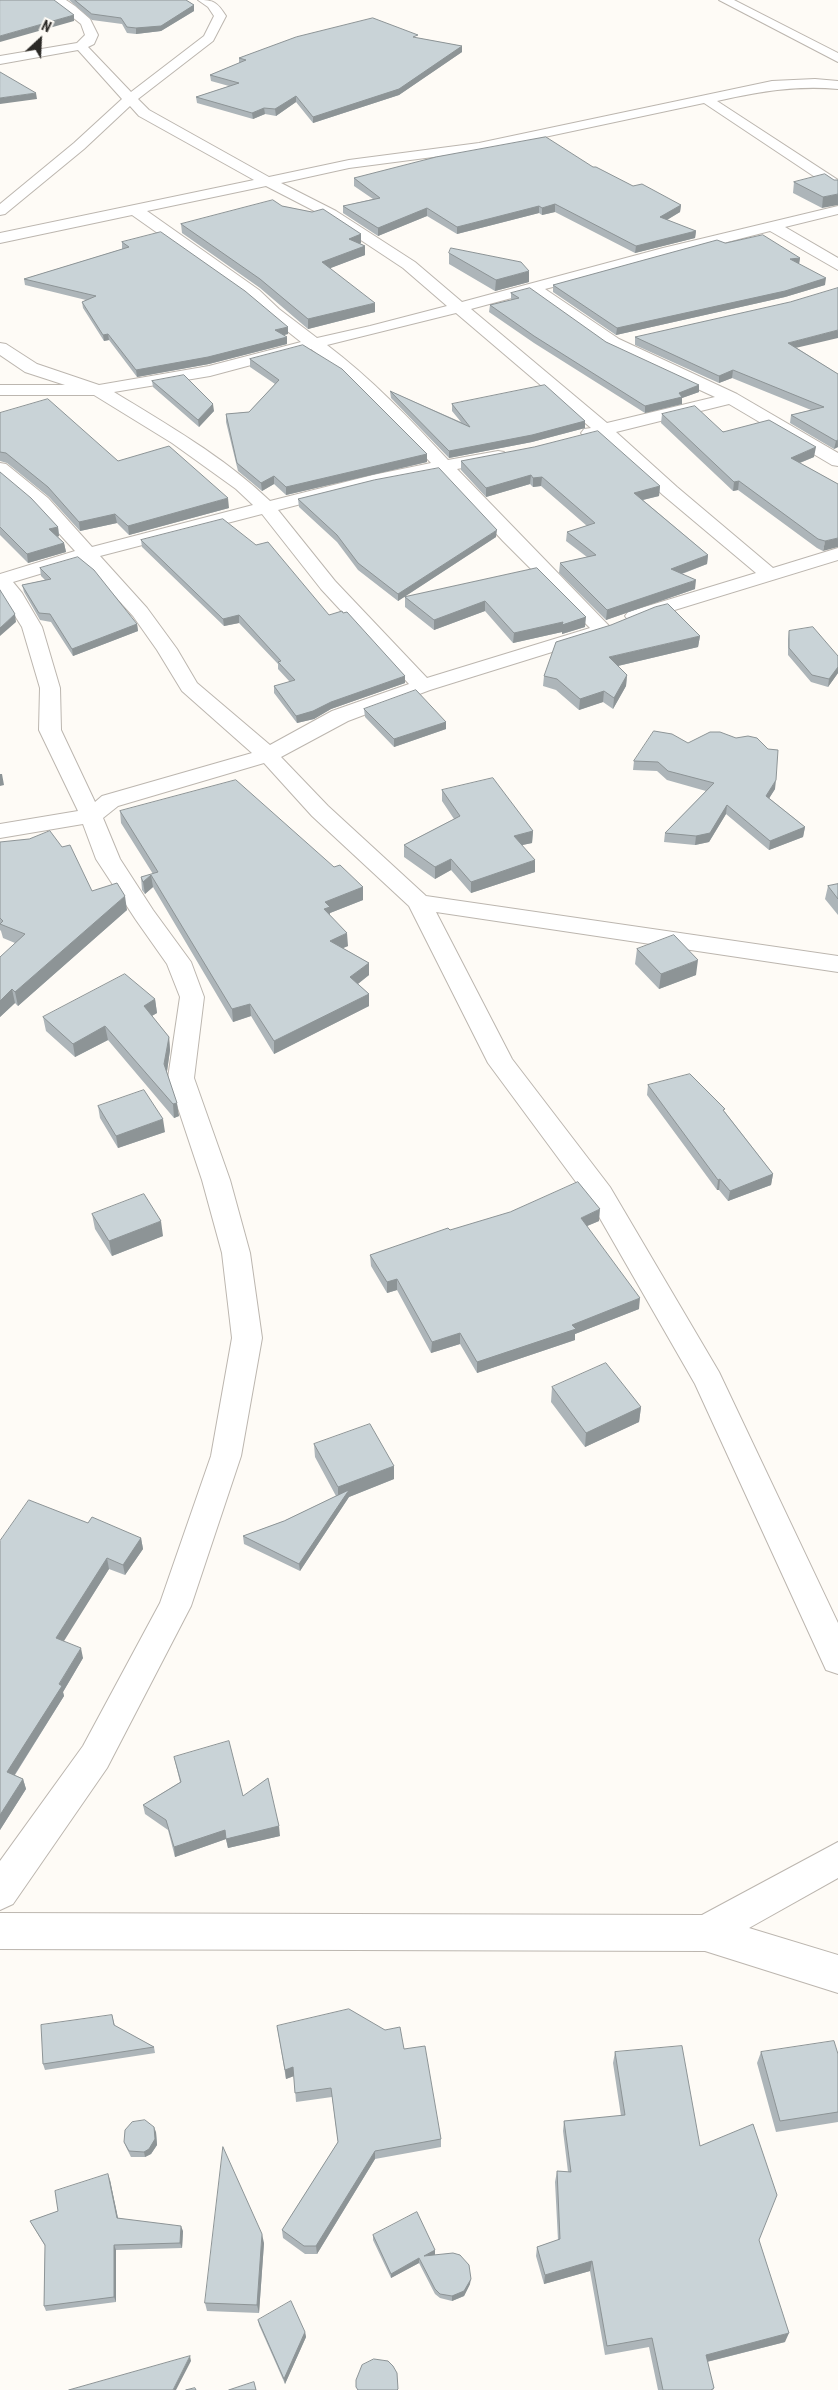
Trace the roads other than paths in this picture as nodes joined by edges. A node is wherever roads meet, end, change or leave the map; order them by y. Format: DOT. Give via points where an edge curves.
graph roads {
  1 [pos="57,0"];
  2 [pos="204,0"];
  3 [pos="725,0"];
  4 [pos="81,46"];
  5 [pos="838,58"];
  6 [pos="0,60"];
  7 [pos="838,85"];
  8 [pos="130,99"];
  9 [pos="706,99"];
  10 [pos="269,181"];
  11 [pos="838,186"];
  12 [pos="135,210"];
  13 [pos="838,210"];
  14 [pos="0,211"];
  15 [pos="774,227"];
  16 [pos="0,238"];
  17 [pos="838,265"];
  18 [pos="531,287"];
  19 [pos="459,308"];
  20 [pos="640,337"];
  21 [pos="315,343"];
  22 [pos="613,343"];
  23 [pos="0,348"];
  24 [pos="0,390"];
  25 [pos="98,390"];
  26 [pos="731,398"];
  27 [pos="604,429"];
  28 [pos="577,437"];
  29 [pos="515,452"];
  30 [pos="838,461"];
  31 [pos="442,466"];
  32 [pos="0,468"];
  33 [pos="266,507"];
  34 [pos="89,553"];
  35 [pos="838,554"];
  36 [pos="769,574"];
  37 [pos="0,581"];
  38 [pos="602,630"];
  39 [pos="423,686"];
  40 [pos="268,755"];
  41 [pos="92,816"];
  42 [pos="0,831"];
  43 [pos="419,902"];
  44 [pos="838,964"];
  45 [pos="838,1659"];
  46 [pos="838,1859"];
  47 [pos="0,1892"];
  48 [pos="0,1931"];
  49 [pos="705,1933"];
  50 [pos="838,1974"];
  1 -- 4 [label="street" via="81,16 91,31 92,39"];
  2 -- 8 [label="street" via="213,5 220,16 209,38"];
  3 -- 5 [label="street"];
  4 -- 6 [label="street"];
  4 -- 8 [label="street"];
  7 -- 9 [label="street" via="772,85"];
  8 -- 10 [label="street" via="144,113"];
  8 -- 14 [label="street"];
  9 -- 10 [label="street" via="479,147 348,164"];
  9 -- 11 [label="street"];
  10 -- 12 [label="street"];
  10 -- 19 [label="street" via="331,214 409,264"];
  12 -- 16 [label="street"];
  12 -- 21 [label="street" via="253,293"];
  13 -- 15 [label="street"];
  15 -- 17 [label="street"];
  15 -- 18 [label="street"];
  18 -- 19 [label="street"];
  18 -- 22 [label="street"];
  19 -- 21 [label="street"];
  19 -- 27 [label="street"];
  20 -- 22 [label="street"];
  21 -- 25 [label="street" via="210,371"];
  21 -- 31 [label="street" via="382,400"];
  22 -- 26 [label="street"];
  23 -- 25 [label="street" via="31,368"];
  24 -- 25 [label="street"];
  25 -- 33 [label="street" via="215,464"];
  26 -- 27 [label="street"];
  26 -- 30 [label="street"];
  27 -- 28 [label="street"];
  27 -- 36 [label="street" via="670,491"];
  29 -- 31 [label="street"];
  31 -- 33 [label="street"];
  31 -- 38 [label="street"];
  32 -- 34 [label="street" via="41,502"];
  33 -- 34 [label="street"];
  33 -- 39 [label="street" via="328,585"];
  34 -- 37 [label="street"];
  34 -- 40 [label="street" via="140,612 189,687"];
  35 -- 36 [label="street"];
  36 -- 38 [label="street" via="646,612"];
  37 -- 41 [label="street" via="12,593 32,627 50,688 50,730"];
  38 -- 39 [label="street"];
  39 -- 40 [label="street" via="340,716"];
  40 -- 41 [label="street" via="110,801"];
  40 -- 43 [label="street" via="320,811"];
  41 -- 42 [label="street"];
  41 -- 47 [label="street" via="108,859 179,962 192,997 181,1078 216,1180 236,1253 247,1338 226,1456 174,1606 95,1757"];
  43 -- 44 [label="street"];
  43 -- 45 [label="street" via="501,1063 600,1194 708,1380"];
  46 -- 49 [label="street"];
  48 -- 49 [label="street"];
  49 -- 50 [label="street"];
}
